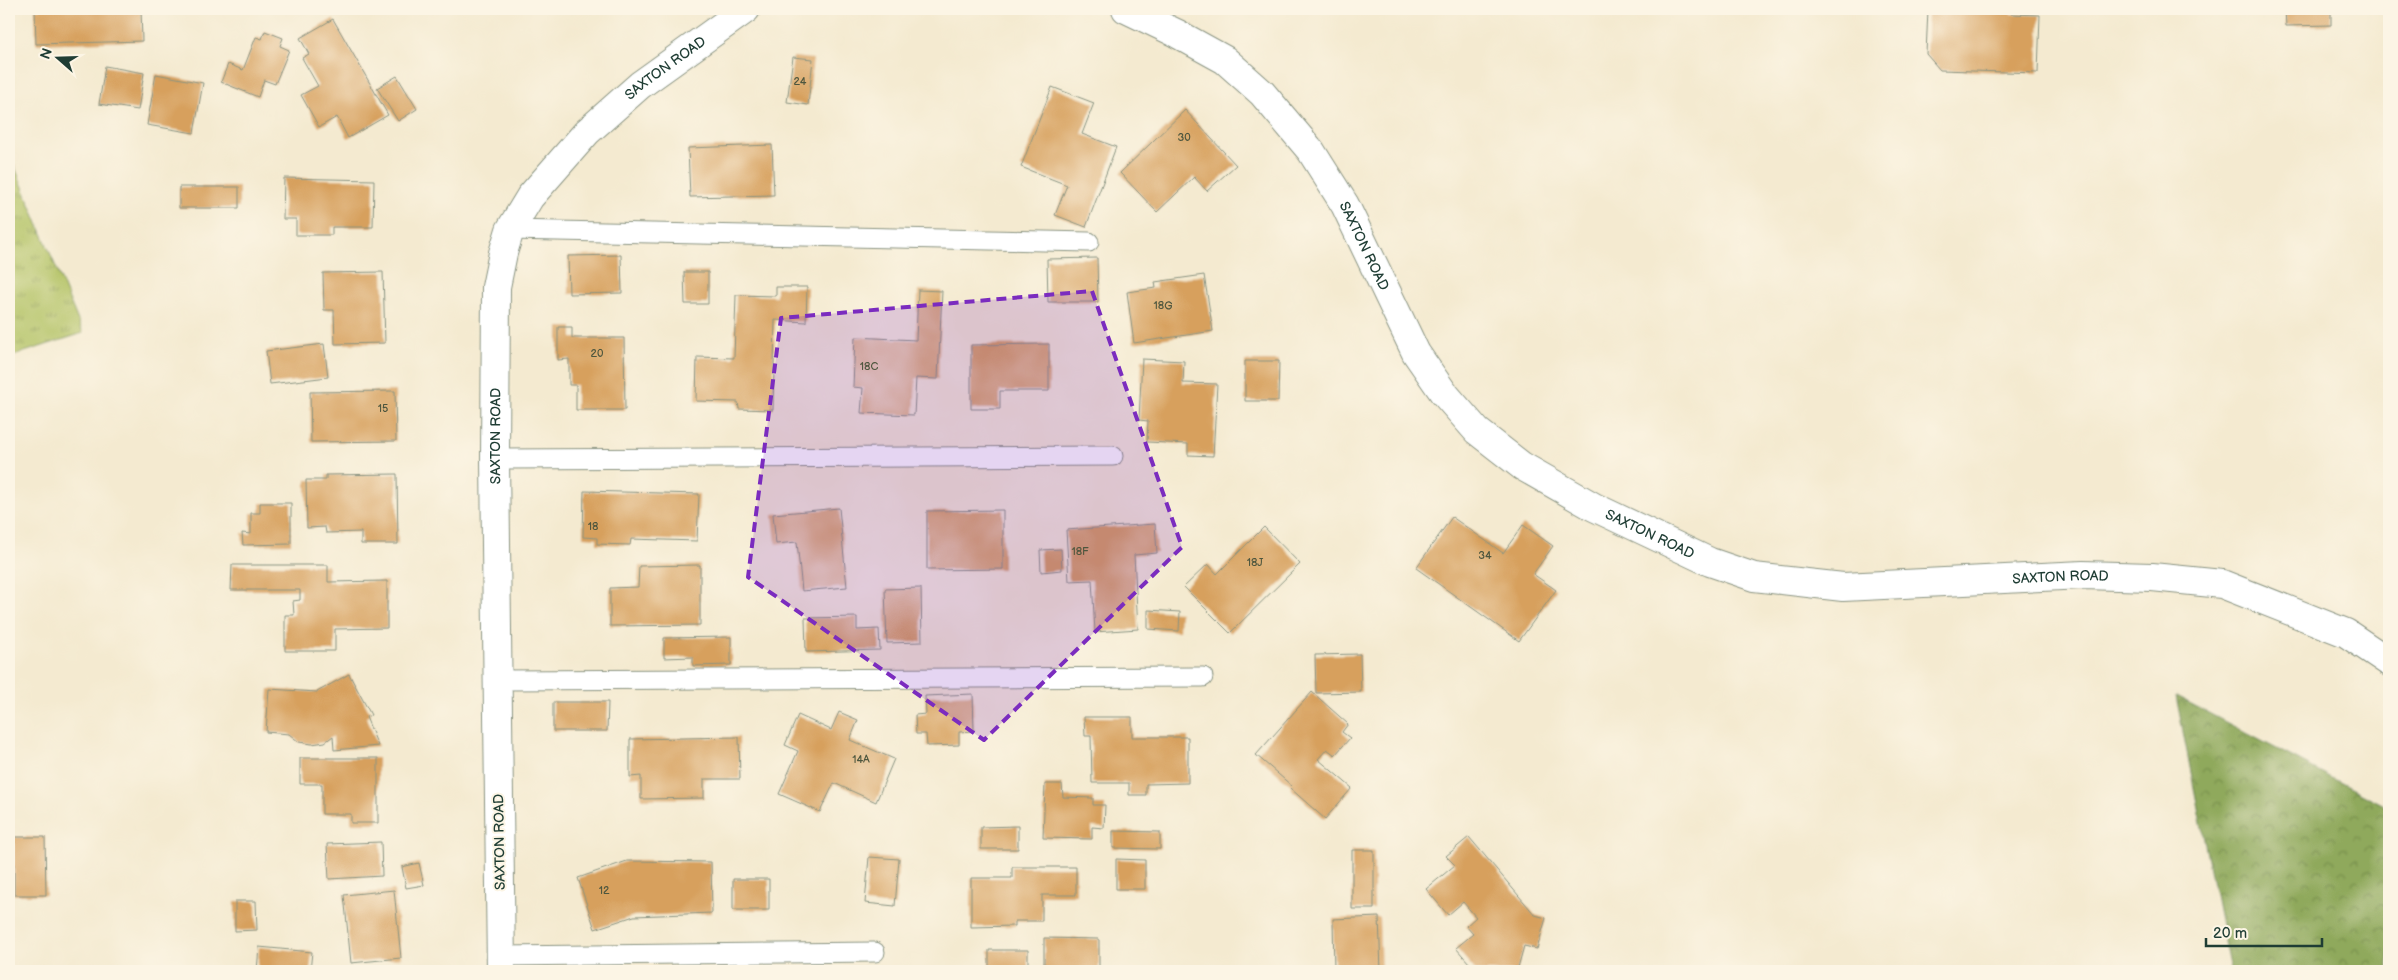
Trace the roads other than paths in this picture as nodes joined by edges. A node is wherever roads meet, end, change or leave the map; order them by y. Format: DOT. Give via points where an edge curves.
graph roads {
  1 [pos="746,9"];
  2 [pos="1126,9"];
  3 [pos="510,230"];
  4 [pos="1089,242"];
  5 [pos="1113,456"];
  6 [pos="495,459"];
  7 [pos="2389,662"];
  8 [pos="1203,677"];
  9 [pos="497,680"];
  10 [pos="875,952"];
  11 [pos="501,964"];
  1 -- 3 [label="street, SAXTON ROAD" via="640,85 587,132 535,190"];
  2 -- 7 [label="street, SAXTON ROAD" via="1225,60 1262,92 1311,151 1345,205 1416,353 1443,392 1476,431 1522,466 1594,507 1710,562 1754,577 1843,587 2083,575 2222,584 2346,632"];
  3 -- 4 [label="lane"];
  3 -- 6 [label="street, SAXTON ROAD" via="496,287"];
  5 -- 6 [label="lane"];
  6 -- 9 [label="street, SAXTON ROAD"];
  8 -- 9 [label="lane"];
  9 -- 11 [label="street, SAXTON ROAD"];
  10 -- 11 [label="lane"];
}
